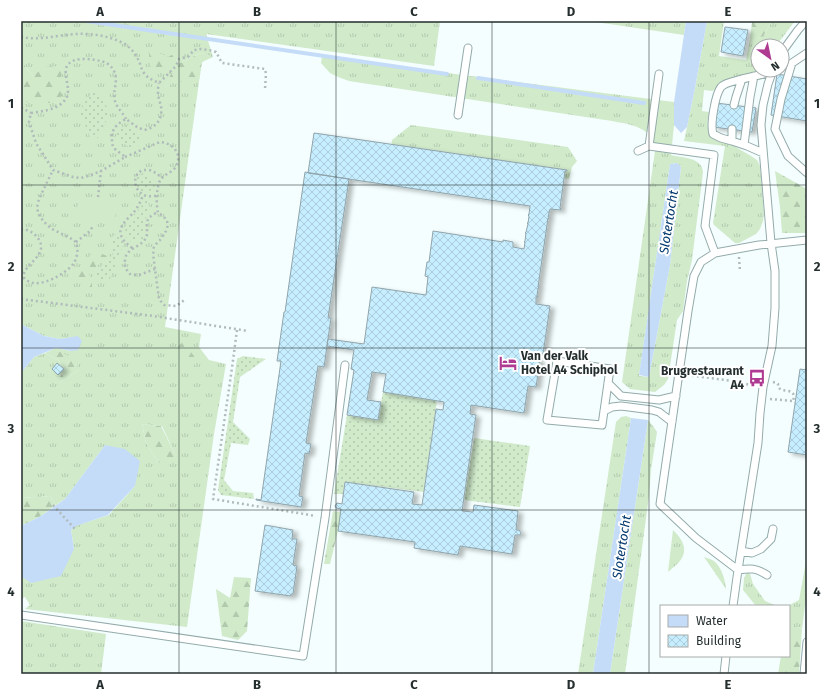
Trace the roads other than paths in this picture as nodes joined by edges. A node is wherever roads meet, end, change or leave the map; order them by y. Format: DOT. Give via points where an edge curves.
graph roads {
  1 [pos="806,21"];
  2 [pos="790,41"];
  3 [pos="468,48"];
  4 [pos="807,53"];
  5 [pos="659,74"];
  6 [pos="750,77"];
  7 [pos="754,78"];
  8 [pos="770,78"];
  9 [pos="742,79"];
  10 [pos="734,106"];
  11 [pos="458,115"];
  12 [pos="732,129"];
  13 [pos="732,141"];
  14 [pos="744,145"];
  15 [pos="649,146"];
  16 [pos="638,152"];
  17 [pos="763,154"];
  18 [pos="807,173"];
  19 [pos="807,240"];
  20 [pos="771,244"];
  21 [pos="715,253"];
  22 [pos="346,364"];
  23 [pos="608,383"];
  24 [pos="676,396"];
  25 [pos="604,411"];
  26 [pos="672,422"];
  27 [pos="773,529"];
  28 [pos="741,551"];
  29 [pos="738,570"];
  30 [pos="767,575"];
  31 [pos="733,605"];
  32 [pos="21,615"];
  33 [pos="807,642"];
  34 [pos="726,657"];
  35 [pos="724,674"];
  36 [pos="804,674"];
  1 -- 2 [label="lane"];
  3 -- 11 [label="lane"];
  4 -- 18 [label="lane" via="792,63 775,129 788,156"];
  5 -- 15 [label="lane"];
  6 -- 9 [label="lane"];
  7 -- 14 [label="lane"];
  8 -- 17 [label="lane" via="761,114"];
  9 -- 10 [label="lane"];
  9 -- 13 [label="lane" via="721,86 715,104 711,130 720,138"];
  12 -- 13 [label="lane"];
  13 -- 14 [label="lane"];
  14 -- 17 [label="lane"];
  15 -- 16 [label="lane"];
  15 -- 21 [label="lane" via="714,155 705,226"];
  17 -- 20 [label="lane"];
  19 -- 20 [label="lane"];
  20 -- 21 [label="lane"];
  20 -- 28 [label="lane" via="775,271 772,346 764,384 758,443"];
  21 -- 24 [label="lane" via="701,262 694,276"];
  22 -- 32 [label="lane" via="303,656"];
  23 -- 24 [label="lane" via="621,396 659,400"];
  23 -- 25 [label="lane"];
  23 -- 25 [label="lane" via="610,369 557,362 547,420 602,425"];
  24 -- 26 [label="lane"];
  25 -- 26 [label="lane" via="621,406 652,410"];
  26 -- 29 [label="lane" via="660,504 696,538"];
  27 -- 28 [label="lane" via="771,539 761,549 752,553"];
  28 -- 29 [label="lane"];
  29 -- 30 [label="lane" via="755,569"];
  29 -- 31 [label="lane"];
  33 -- 36 [label="lane"];
  34 -- 35 [label="lane"];
}
